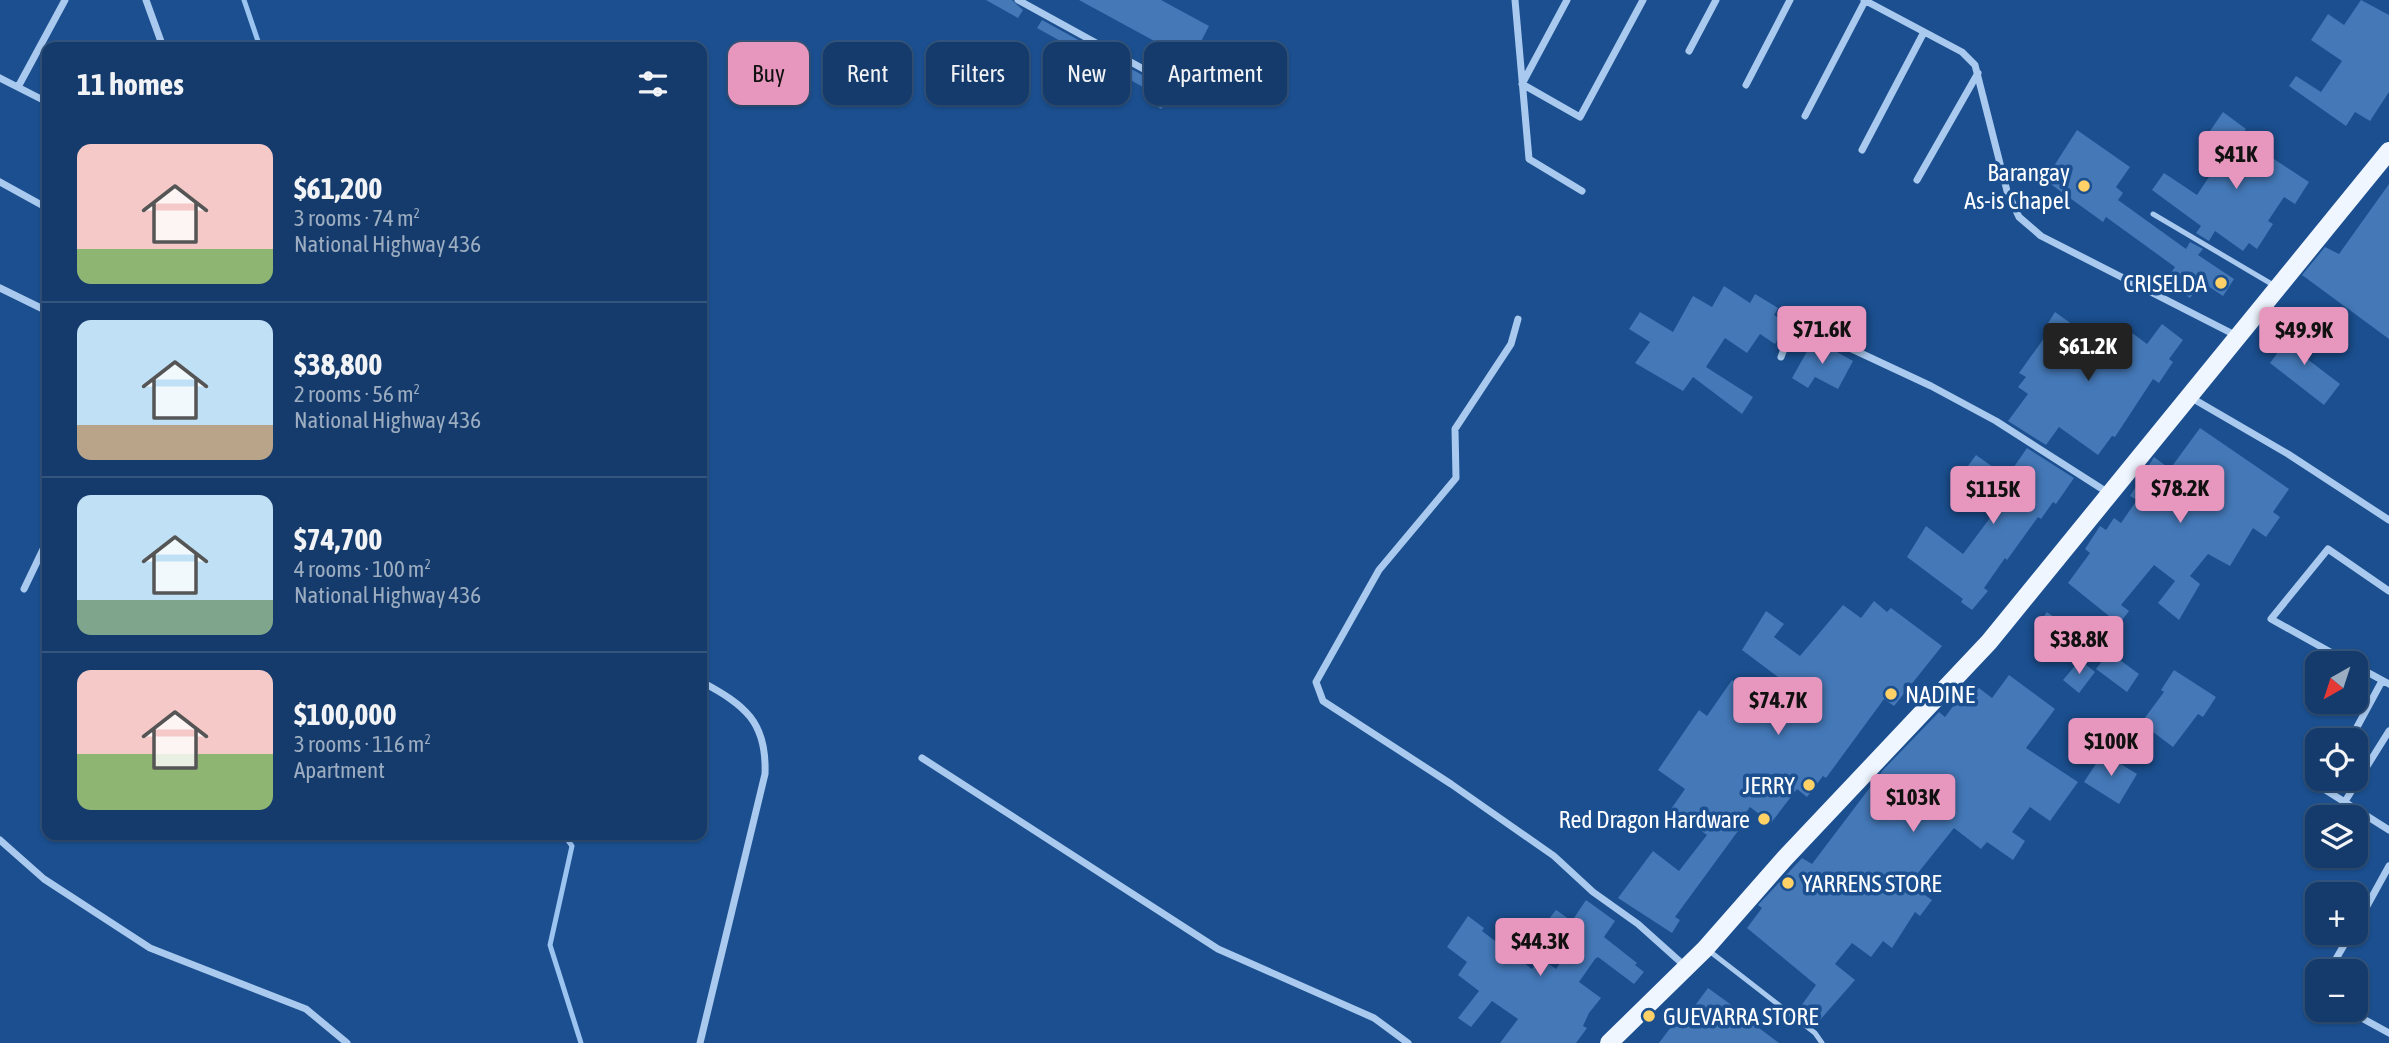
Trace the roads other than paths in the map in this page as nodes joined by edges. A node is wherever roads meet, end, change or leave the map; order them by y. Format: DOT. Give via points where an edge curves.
graph roads {
  1 [pos="65,0"];
  2 [pos="146,0"];
  3 [pos="1018,0"];
  4 [pos="1515,0"];
  5 [pos="1567,0"];
  6 [pos="1643,0"];
  7 [pos="1717,0"];
  8 [pos="1790,0"];
  9 [pos="1865,0"];
  10 [pos="1924,32"];
  11 [pos="42,42"];
  12 [pos="161,42"];
  13 [pos="42,43"];
  14 [pos="1689,51"];
  15 [pos="1144,69"];
  16 [pos="1978,73"];
  17 [pos="0,78"];
  18 [pos="1522,84"];
  19 [pos="1746,85"];
  20 [pos="18,87"];
  21 [pos="42,99"];
  22 [pos="1805,116"];
  23 [pos="1862,150"];
  24 [pos="2389,150"];
  25 [pos="1917,180"];
  26 [pos="0,182"];
  27 [pos="1582,191"];
  28 [pos="42,205"];
  29 [pos="2153,214"];
  30 [pos="0,288"];
  31 [pos="2278,288"];
  32 [pos="42,309"];
  33 [pos="1518,319"];
  34 [pos="2238,337"];
  35 [pos="1781,357"];
  36 [pos="2189,397"];
  37 [pos="2110,494"];
  38 [pos="2389,520"];
  39 [pos="42,551"];
  40 [pos="23,589"];
  41 [pos="2389,591"];
  42 [pos="2328,651"];
  43 [pos="2368,673"];
  44 [pos="2385,682"];
  45 [pos="707,685"];
  46 [pos="2357,728"];
  47 [pos="2389,731"];
  48 [pos="922,758"];
  49 [pos="2327,791"];
  50 [pos="2344,803"];
  51 [pos="2389,830"];
  52 [pos="0,840"];
  53 [pos="2389,866"];
  54 [pos="2368,904"];
  55 [pos="1705,948"];
  56 [pos="1687,967"];
  57 [pos="2368,1022"];
  58 [pos="2389,1033"];
  59 [pos="347,1043"];
  60 [pos="701,1043"];
  61 [pos="1408,1043"];
  62 [pos="1609,1043"];
  63 [pos="1822,1043"];
  1 -- 11 [label="street"];
  2 -- 12 [label="street"];
  3 -- 15 [label="street"];
  4 -- 18 [label="street"];
  5 -- 18 [label="street"];
  6 -- 18 [label="street" via="1580,117"];
  7 -- 14 [label="street"];
  8 -- 19 [label="street"];
  9 -- 10 [label="street"];
  9 -- 22 [label="street"];
  10 -- 16 [label="street" via="1962,52"];
  10 -- 23 [label="street"];
  13 -- 20 [label="street"];
  16 -- 25 [label="street"];
  16 -- 34 [label="street" via="2007,191 2019,217 2041,236"];
  17 -- 20 [label="street"];
  18 -- 27 [label="street" via="1529,159"];
  20 -- 21 [label="street"];
  24 -- 31 [label="main road"];
  26 -- 28 [label="street"];
  29 -- 31 [label="lane"];
  30 -- 32 [label="street"];
  31 -- 34 [label="main road"];
  33 -- 56 [label="street" via="1511,344 1455,429 1456,478 1379,570 1316,682 1323,701 1554,856"];
  34 -- 36 [label="main road"];
  35 -- 37 [label="street" via="1794,322 1964,403"];
  36 -- 37 [label="main road"];
  36 -- 38 [label="street"];
  37 -- 55 [label="main road" via="1989,642"];
  39 -- 40 [label="street"];
  41 -- 42 [label="street" via="2328,549 2271,619"];
  43 -- 44 [label="street"];
  44 -- 46 [label="street"];
  45 -- 60 [label="street" via="742,706 756,723 766,750 765,774"];
  47 -- 50 [label="street"];
  48 -- 61 [label="street" via="1218,949 1374,1018"];
  49 -- 50 [label="street"];
  50 -- 51 [label="street"];
  52 -- 59 [label="street" via="44,879 150,948 306,1009"];
  53 -- 54 [label="street"];
  55 -- 56 [label="main road"];
  55 -- 63 [label="lane"];
  56 -- 62 [label="main road"];
  57 -- 58 [label="street"];
}
